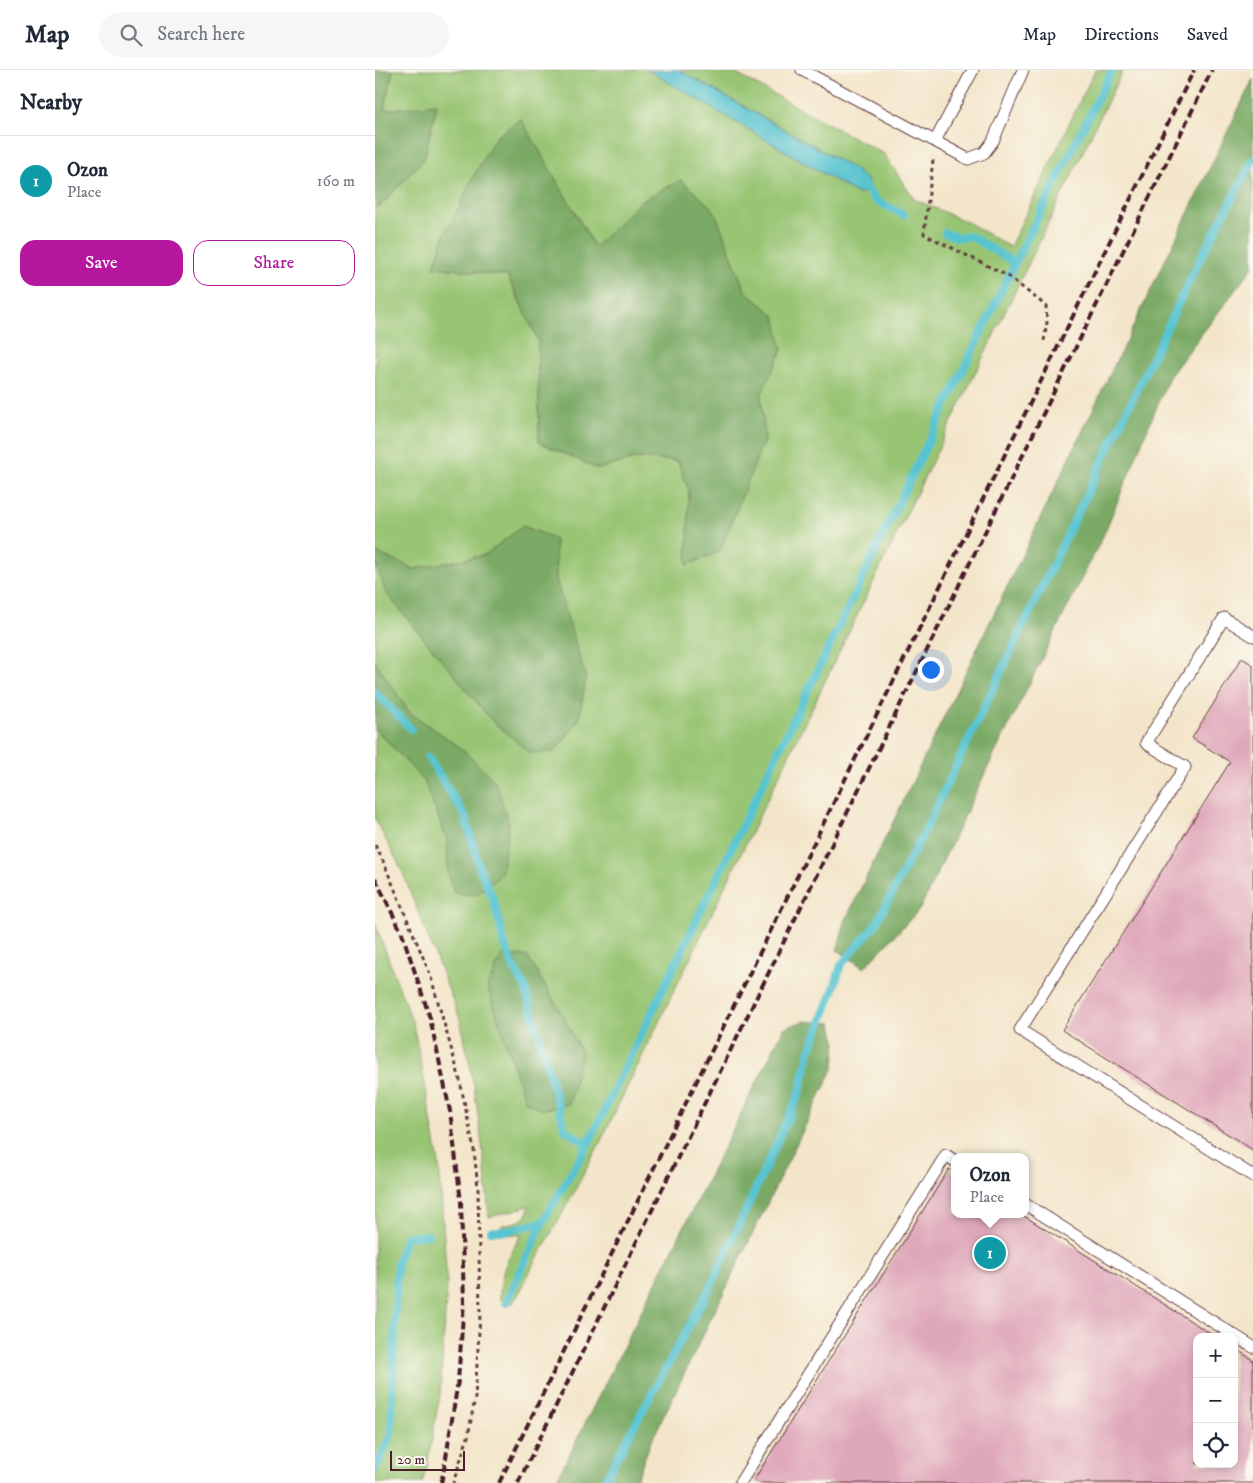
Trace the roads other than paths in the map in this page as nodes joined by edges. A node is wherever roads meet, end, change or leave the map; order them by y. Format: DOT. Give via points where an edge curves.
graph roads {
  1 [pos="802,70"];
  2 [pos="973,70"];
  3 [pos="1023,70"];
  4 [pos="935,142"];
  5 [pos="1253,636"];
  6 [pos="951,1158"];
  7 [pos="1253,1176"];
  8 [pos="1029,1207"];
  9 [pos="1253,1347"];
  10 [pos="740,1483"];
  1 -- 4 [label="lane"];
  2 -- 4 [label="lane"];
  3 -- 4 [label="lane" via="993,141 984,153 968,160"];
  5 -- 7 [label="lane" via="1224,618 1146,742 1185,766 1020,1030"];
  6 -- 10 [label="lane" via="946,1155"];
  8 -- 9 [label="lane"];
}
